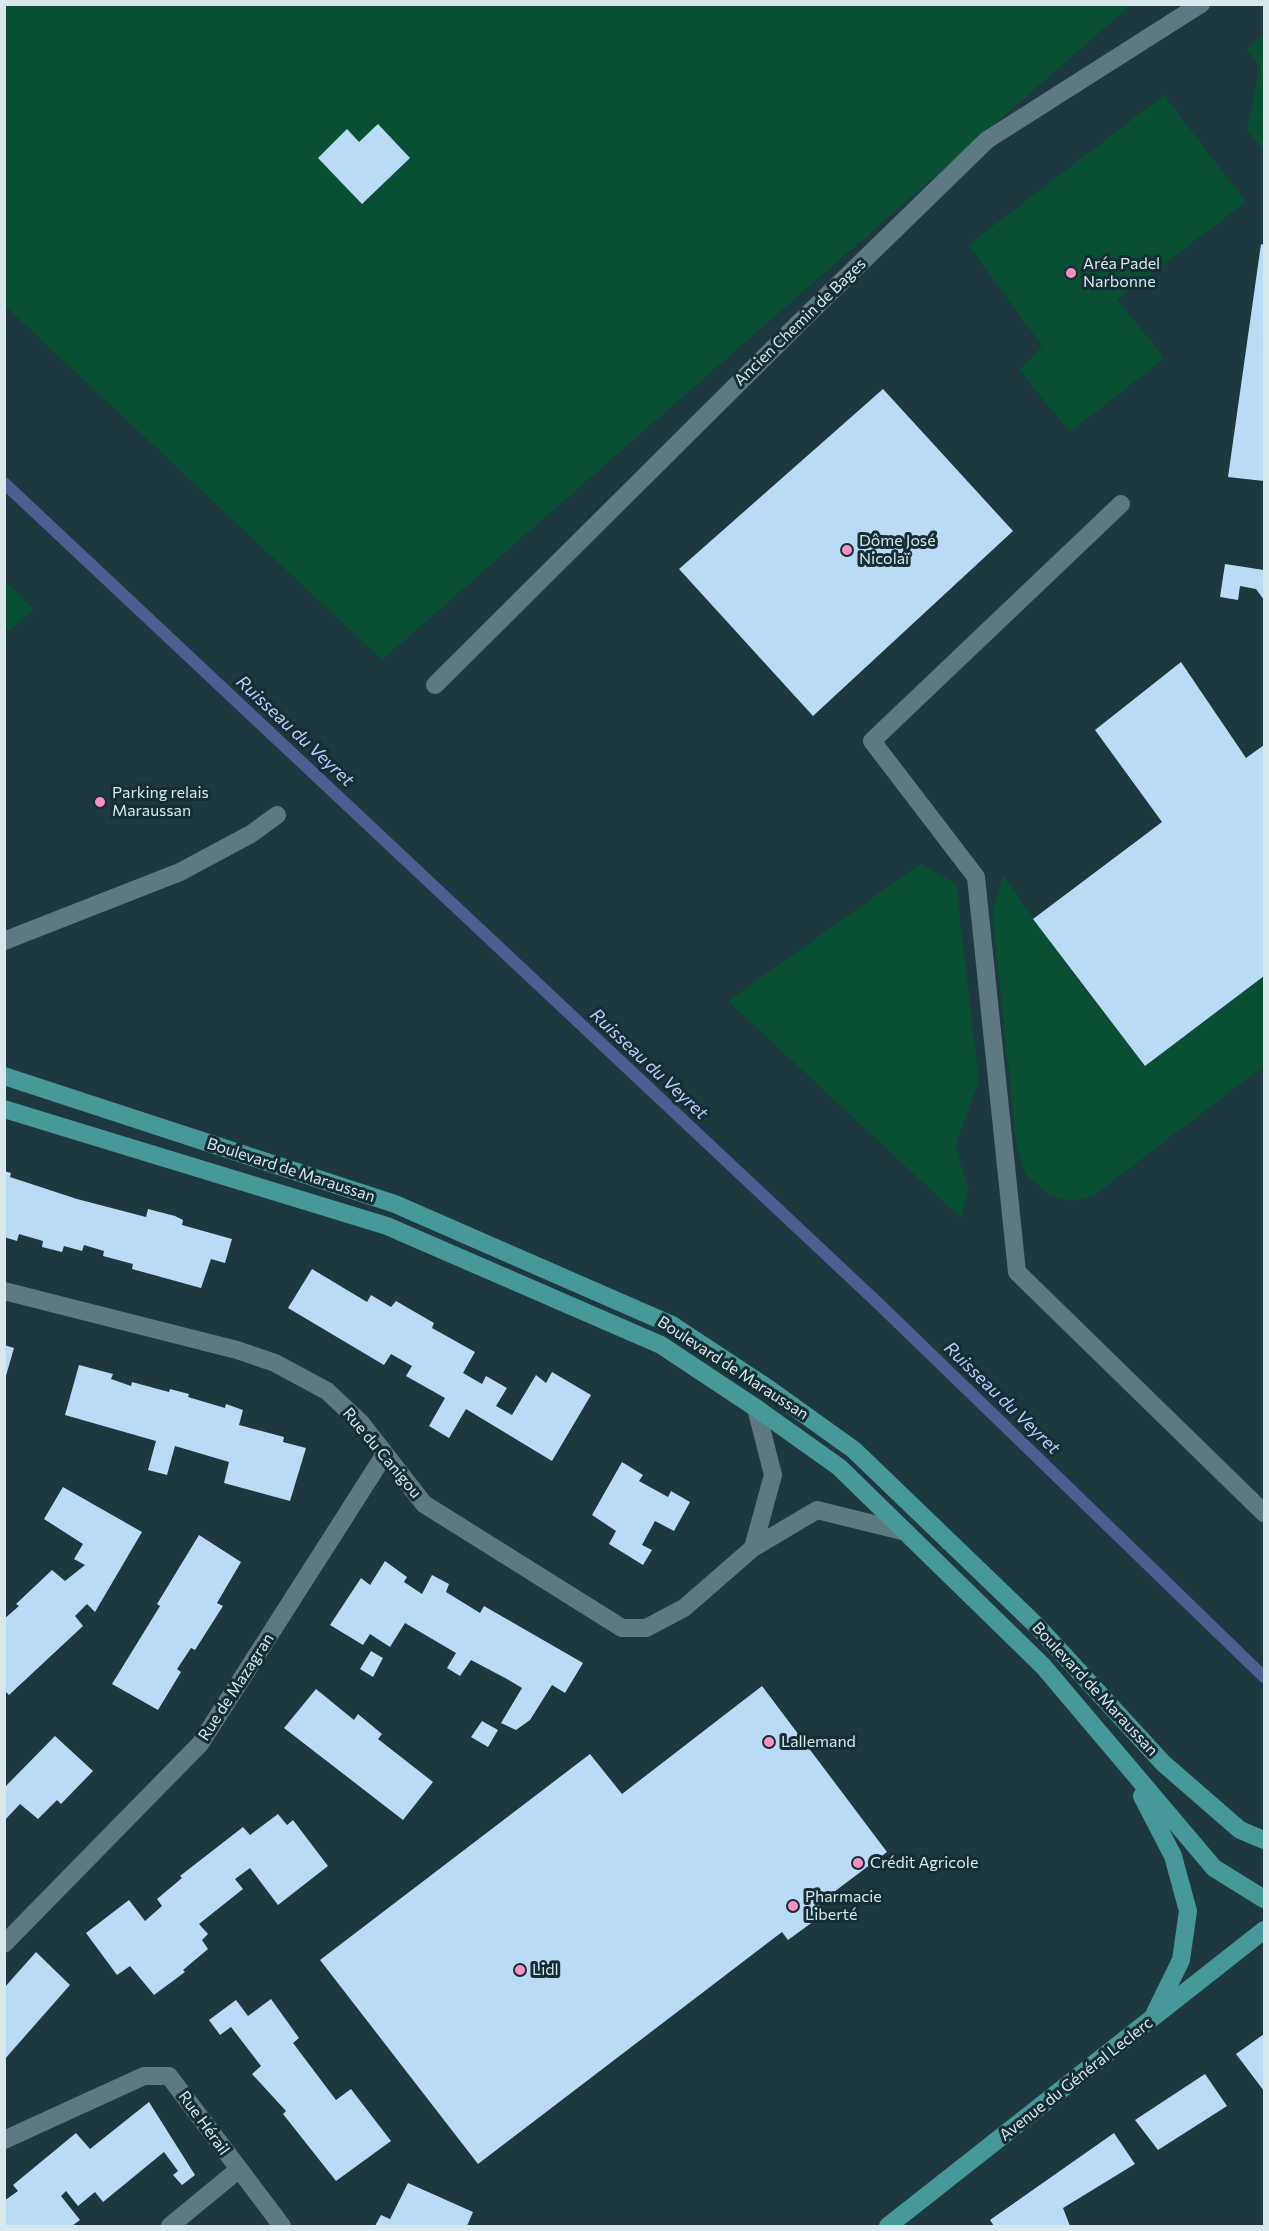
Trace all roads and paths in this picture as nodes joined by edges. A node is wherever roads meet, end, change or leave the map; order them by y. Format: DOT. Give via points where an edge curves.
graph roads {
  1 [pos="1201,4"];
  2 [pos="1121,504"];
  3 [pos="435,685"];
  4 [pos="277,815"];
  5 [pos="4,941"];
  6 [pos="4,1076"];
  7 [pos="4,1110"];
  8 [pos="4,1291"];
  9 [pos="756,1408"];
  10 [pos="385,1454"];
  11 [pos="1264,1513"];
  12 [pos="906,1532"];
  13 [pos="753,1548"];
  14 [pos="1127,1767"];
  15 [pos="1264,1840"];
  16 [pos="1264,1899"];
  17 [pos="1264,1930"];
  18 [pos="4,1944"];
  19 [pos="1152,2019"];
  20 [pos="4,2140"];
  21 [pos="238,2170"];
  22 [pos="170,2226"];
  23 [pos="282,2226"];
  24 [pos="888,2226"];
  1 -- 3 [label="street, Ancien Chemin de Bages" via="987,140"];
  2 -- 11 [label="street" via="872,741 976,877 1017,1272"];
  4 -- 5 [label="street" via="251,834 180,872"];
  6 -- 15 [label="main road, Boulevard de Maraussan" via="395,1204 672,1325 854,1450 1038,1627 1163,1763 1240,1830"];
  7 -- 9 [label="main road, Boulevard de Maraussan" via="387,1226 661,1345"];
  8 -- 10 [label="street, Rue du Canigou" via="275,1363 327,1391 361,1423"];
  9 -- 12 [label="main road, Boulevard de Maraussan" via="839,1467"];
  9 -- 13 [label="street" via="773,1475"];
  10 -- 13 [label="street, Rue du Canigou" via="424,1504 622,1628 646,1628 684,1608"];
  10 -- 18 [label="street, Rue de Mazagran" via="200,1744"];
  12 -- 13 [label="street, Rue du Canigou" via="817,1510"];
  12 -- 14 [label="main road, Boulevard de Maraussan" via="1043,1666"];
  14 -- 16 [label="main road, Boulevard de Maraussan" via="1214,1868"];
  14 -- 19 [label="main road, Boulevard de Maraussan" via="1173,1856 1188,1911 1181,1960"];
  17 -- 19 [label="main road, Avenue du Général Leclerc"];
  19 -- 24 [label="main road, Avenue du Général Leclerc"];
  20 -- 21 [label="street, Rue Hérail" via="144,2076 169,2076"];
  21 -- 22 [label="street, Rue Hérail"];
  21 -- 23 [label="street, Rue Hérail"];
}
